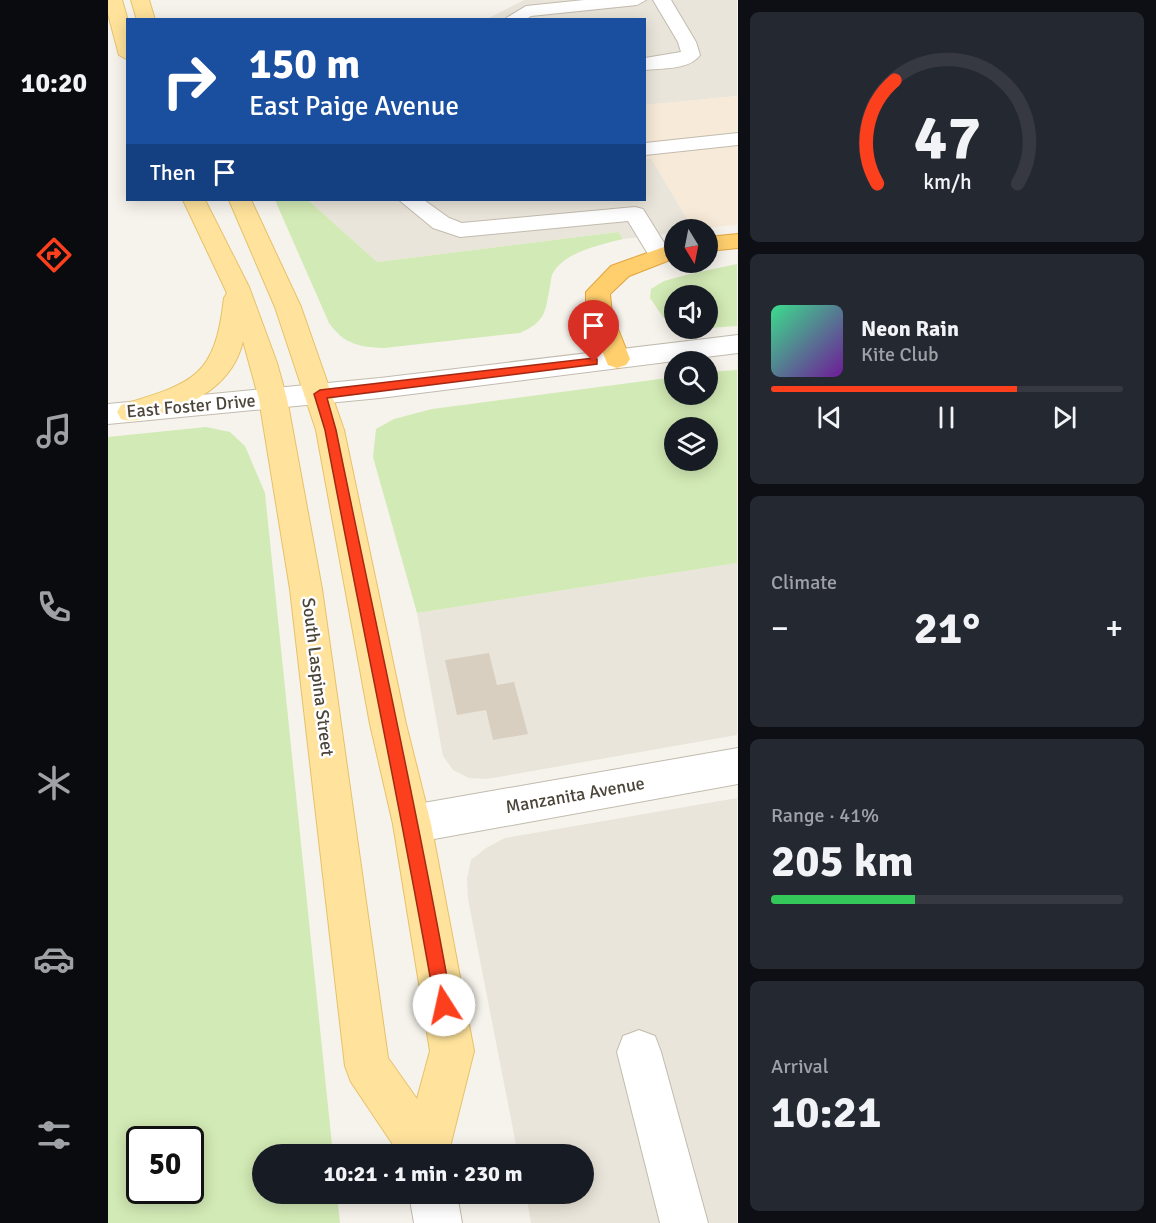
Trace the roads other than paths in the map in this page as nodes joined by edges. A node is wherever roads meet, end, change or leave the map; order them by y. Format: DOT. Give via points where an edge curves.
graph roads {
  1 [pos="113,0"];
  2 [pos="140,0"];
  3 [pos="637,0"];
  4 [pos="662,0"];
  5 [pos="145,18"];
  6 [pos="515,18"];
  7 [pos="126,48"];
  8 [pos="646,64"];
  9 [pos="738,139"];
  10 [pos="646,149"];
  11 [pos="194,201"];
  12 [pos="240,201"];
  13 [pos="411,201"];
  14 [pos="738,241"];
  15 [pos="718,243"];
  16 [pos="664,248"];
  17 [pos="664,253"];
  18 [pos="237,287"];
  19 [pos="738,344"];
  20 [pos="617,359"];
  21 [pos="320,394"];
  22 [pos="273,399"];
  23 [pos="119,413"];
  24 [pos="738,766"];
  25 [pos="412,824"];
  26 [pos="639,1052"];
  27 [pos="414,1144"];
  28 [pos="433,1144"];
  29 [pos="435,1204"];
  30 [pos="438,1223"];
  31 [pos="684,1223"];
  1 -- 7 [label="main road"];
  2 -- 5 [label="main road"];
  3 -- 6 [label="street" via="526,11"];
  4 -- 8 [label="street" via="691,55"];
  9 -- 10 [label="street"];
  11 -- 18 [label="main road, South Laspina Street"];
  12 -- 21 [label="main road, South Laspina Street" via="288,307"];
  13 -- 16 [label="street" via="441,223 460,230 635,214"];
  14 -- 15 [label="highway"];
  17 -- 20 [label="highway" via="620,271 598,292 598,314"];
  18 -- 22 [label="main road, South Laspina Street"];
  18 -- 23 [label="main road" via="232,338 225,358 210,379 185,395"];
  19 -- 20 [label="street, East Foster Drive"];
  20 -- 21 [label="street, East Foster Drive"];
  21 -- 22 [label="street, East Foster Drive"];
  21 -- 25 [label="main road, South Laspina Street"];
  22 -- 23 [label="street, East Foster Drive"];
  22 -- 27 [label="main road, South Laspina Street" via="306,588 367,1066"];
  24 -- 25 [label="street, Manzanita Avenue"];
  25 -- 28 [label="main road, South Laspina Street" via="452,1051"];
  26 -- 31 [label="street"];
  29 -- 30 [label="street, South Laspina Street"];
}
